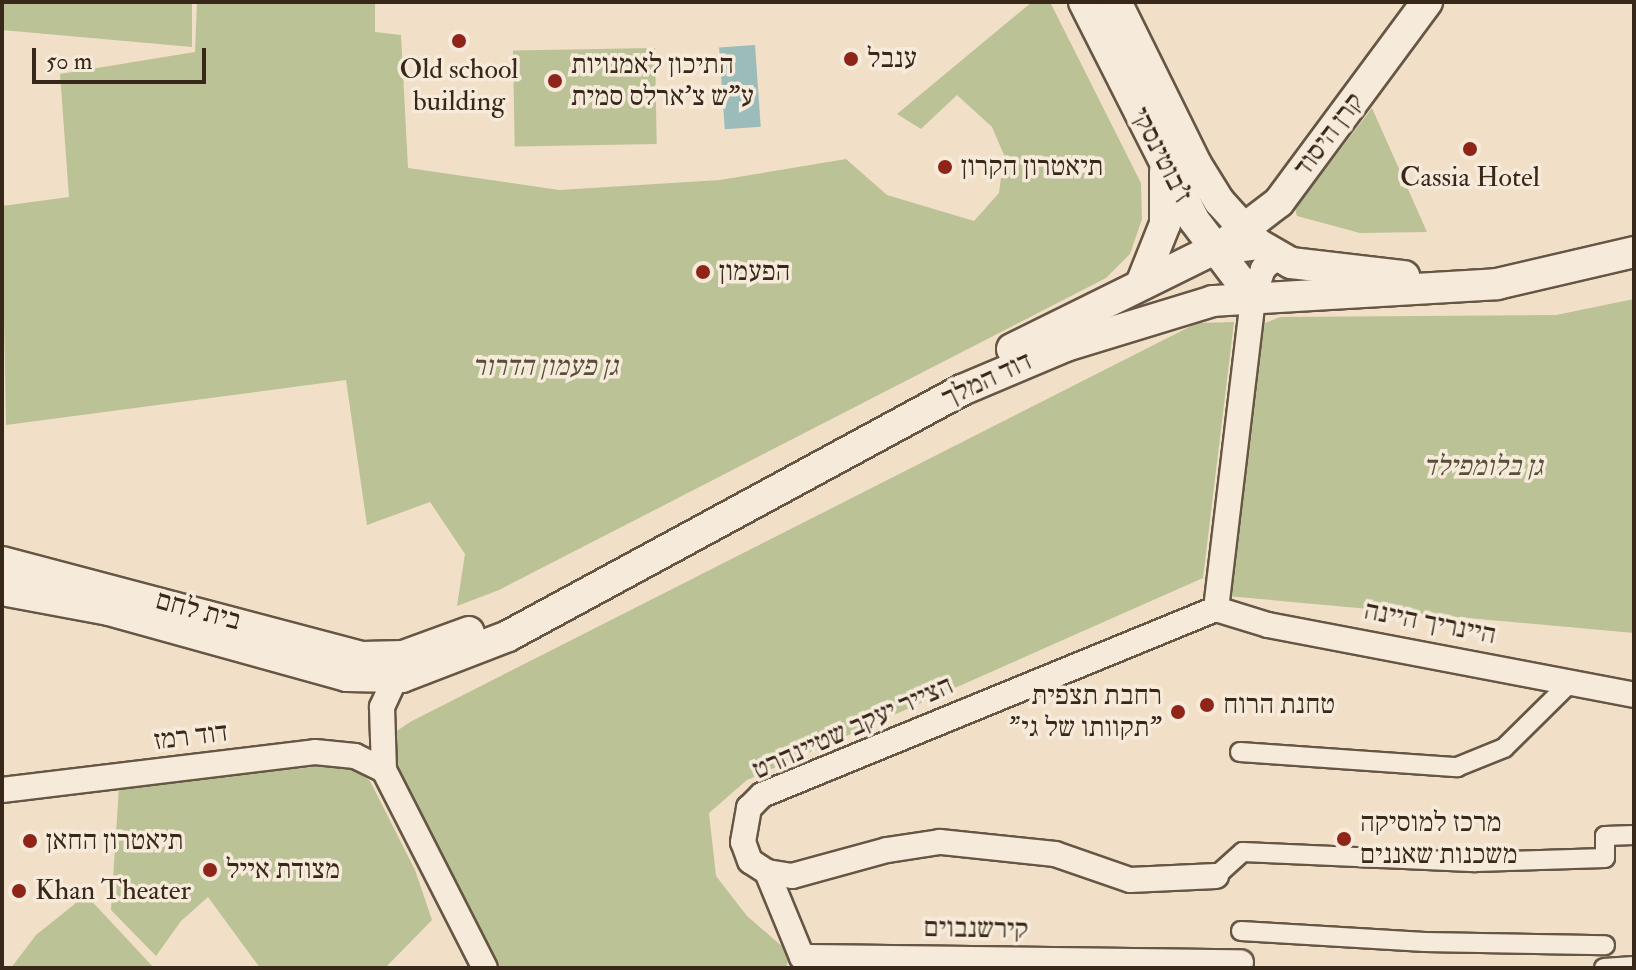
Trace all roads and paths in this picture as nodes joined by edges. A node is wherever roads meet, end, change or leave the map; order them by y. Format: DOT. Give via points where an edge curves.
graph roads {
  1 [pos="1084,2"];
  2 [pos="1116,2"];
  3 [pos="1427,2"];
  4 [pos="1161,154"];
  5 [pos="1260,244"];
  6 [pos="1634,249"];
  7 [pos="1212,250"];
  8 [pos="1141,284"];
  9 [pos="1253,298"];
  10 [pos="4,573"];
  11 [pos="1216,609"];
  12 [pos="394,668"];
  13 [pos="1571,682"];
  14 [pos="1634,695"];
  15 [pos="1240,752"];
  16 [pos="384,770"];
  17 [pos="2,790"];
  18 [pos="1634,835"];
  19 [pos="767,872"];
  20 [pos="1216,876"];
  21 [pos="1241,931"];
  22 [pos="1605,945"];
  23 [pos="1241,962"];
  24 [pos="1634,966"];
  25 [pos="485,968"];
  26 [pos="1604,968"];
  1 -- 4 [label="street, ז'בוטינסקי"];
  2 -- 5 [label="street, ז'בוטינסקי" via="1196,164"];
  3 -- 5 [label="street, קרן היסוד" via="1279,202"];
  4 -- 7 [label="street, ז'בוטינסקי"];
  4 -- 8 [label="street" via="1166,217"];
  5 -- 6 [label="street, דוד המלך" via="1336,271 1421,276"];
  5 -- 7 [label="street, דוד המלך"];
  5 -- 9 [label="street" via="1263,269"];
  6 -- 9 [label="street, דוד המלך" via="1497,284"];
  7 -- 8 [label="street, דוד המלך"];
  7 -- 9 [label="street, ז'בוטינסקי"];
  8 -- 12 [label="street, דוד המלך" via="562,588"];
  9 -- 11 [label="street"];
  9 -- 12 [label="street, דוד המלך" via="1197,304 999,372 542,619 453,661"];
  10 -- 12 [label="street, בית לחם" via="109,610 347,676"];
  11 -- 13 [label="street, היינריך היינה" via="1268,625"];
  11 -- 19 [label="street, הצייר יעקב שטיינהרט" via="762,795 749,808 743,842 750,861"];
  12 -- 16 [label="street" via="382,707"];
  13 -- 14 [label="street, היינריך היינה"];
  13 -- 15 [label="street" via="1504,748 1457,767"];
  16 -- 17 [label="street, דוד רמז" via="355,756 315,752"];
  16 -- 25 [label="street"];
  18 -- 20 [label="street" via="1605,836 1605,858 1476,862 1243,852"];
  19 -- 20 [label="street" via="792,876 824,871 887,850 940,842 1055,854 1130,880"];
  19 -- 23 [label="street, קירשנבוים" via="802,957"];
  21 -- 22 [label="street"];
  24 -- 26 [label="street"];
}
